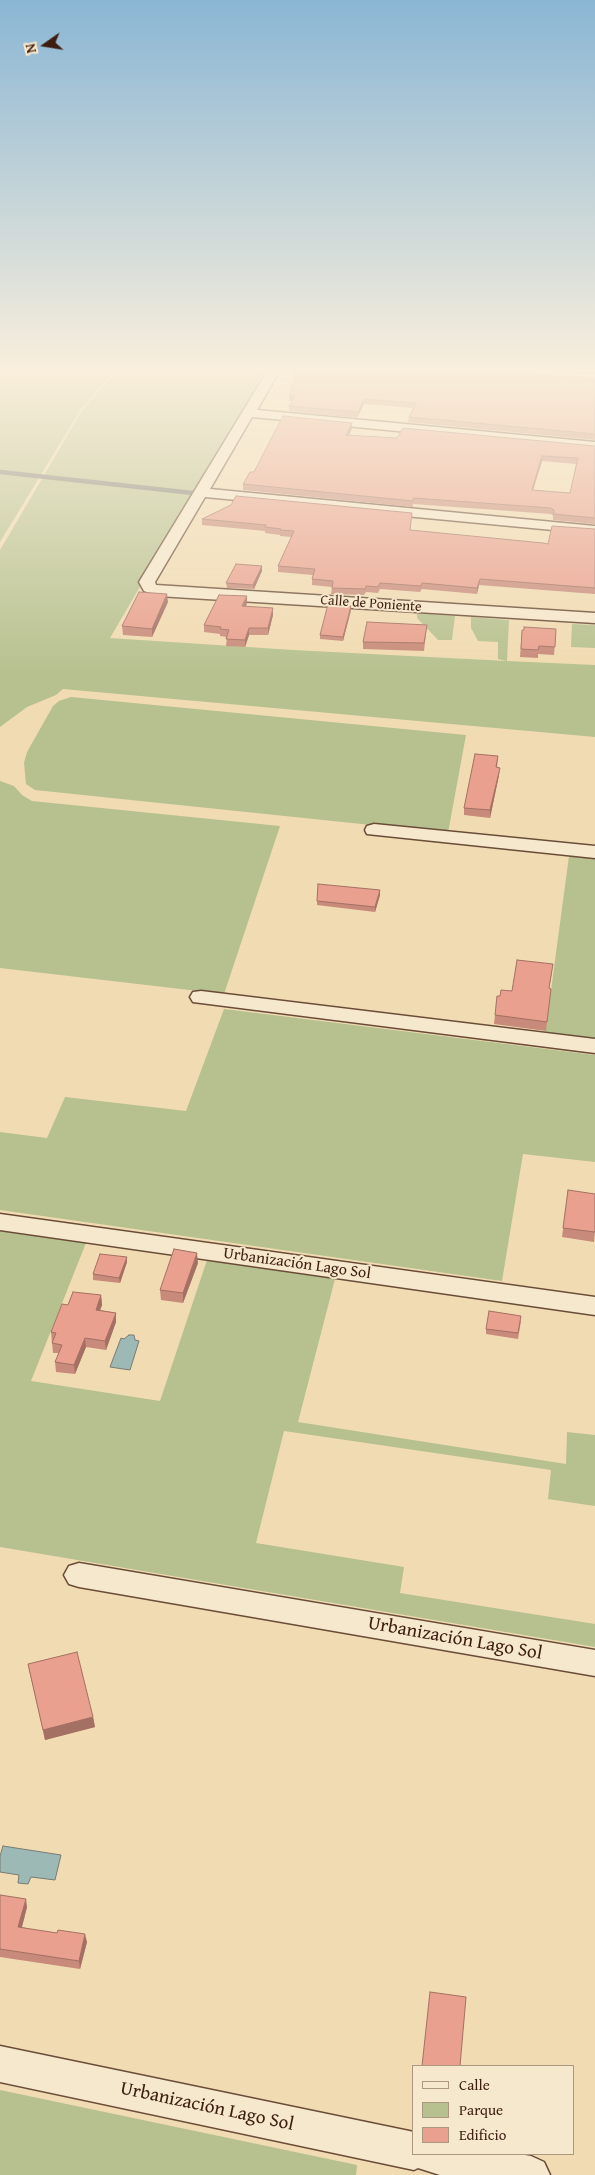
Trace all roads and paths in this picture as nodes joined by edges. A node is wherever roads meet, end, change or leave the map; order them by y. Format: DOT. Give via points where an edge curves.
graph roads {
  1 [pos="213,472"];
  2 [pos="201,492"];
  3 [pos="595,530"];
  4 [pos="595,618"];
  5 [pos="374,830"];
  6 [pos="595,852"];
  7 [pos="202,997"];
  8 [pos="595,1046"];
  9 [pos="0,1222"];
  10 [pos="595,1306"];
  11 [pos="79,1575"];
  12 [pos="595,1663"];
  13 [pos="0,2064"];
  14 [pos="412,2151"];
  15 [pos="434,2155"];
  16 [pos="531,2175"];
  1 -- 2 [label="street"];
  2 -- 3 [label="street"];
  2 -- 4 [label="street, Calle de Poniente" via="147,582 149,588"];
  5 -- 6 [label="street"];
  7 -- 8 [label="street"];
  9 -- 10 [label="street, Urbanización Lago Sol"];
  11 -- 12 [label="street, Urbanización Lago Sol"];
  13 -- 14 [label="street, Urbanización Lago Sol"];
  15 -- 16 [label="street"];
}
